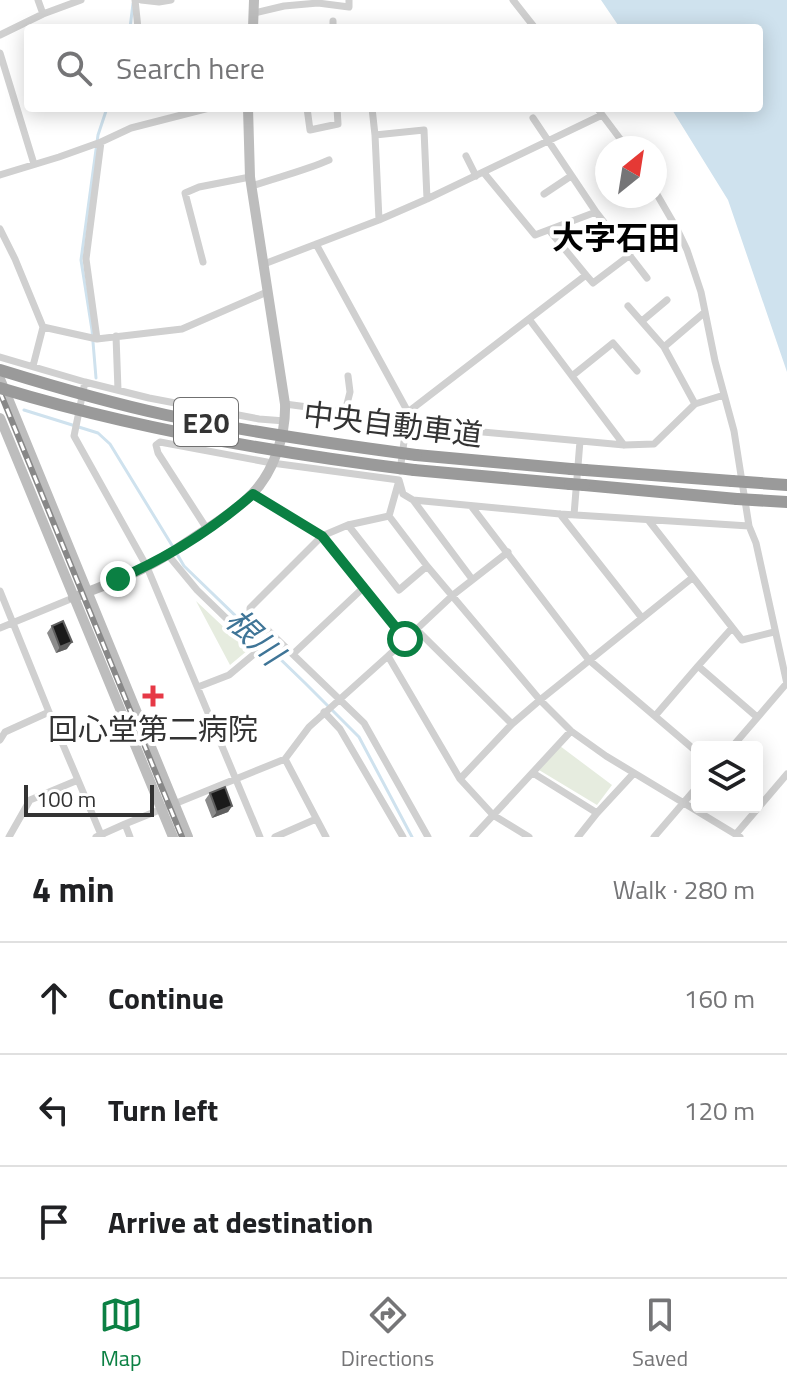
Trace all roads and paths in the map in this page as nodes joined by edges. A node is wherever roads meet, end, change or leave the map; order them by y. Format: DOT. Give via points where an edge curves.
graph roads {
  1 [pos="38,0"];
  2 [pos="81,0"];
  3 [pos="138,0"];
  4 [pos="171,0"];
  5 [pos="254,0"];
  6 [pos="349,0"];
  7 [pos="513,0"];
  8 [pos="254,13"];
  9 [pos="43,14"];
  10 [pos="138,24"];
  11 [pos="253,24"];
  12 [pos="532,24"];
  13 [pos="0,35"];
  14 [pos="0,53"];
  15 [pos="193,112"];
  16 [pos="248,112"];
  17 [pos="308,112"];
  18 [pos="337,112"];
  19 [pos="372,112"];
  20 [pos="599,112"];
  21 [pos="533,118"];
  22 [pos="375,135"];
  23 [pos="618,136"];
  24 [pos="548,141"];
  25 [pos="98,143"];
  26 [pos="466,156"];
  27 [pos="329,160"];
  28 [pos="34,164"];
  29 [pos="0,175"];
  30 [pos="480,175"];
  31 [pos="571,176"];
  32 [pos="251,181"];
  33 [pos="544,194"];
  34 [pos="427,199"];
  35 [pos="665,208"];
  36 [pos="596,212"];
  37 [pos="379,220"];
  38 [pos="0,229"];
  39 [pos="549,230"];
  40 [pos="316,244"];
  41 [pos="630,255"];
  42 [pos="203,262"];
  43 [pos="264,264"];
  44 [pos="586,275"];
  45 [pos="647,278"];
  46 [pos="267,292"];
  47 [pos="667,300"];
  48 [pos="628,306"];
  49 [pos="705,312"];
  50 [pos="529,319"];
  51 [pos="642,321"];
  52 [pos="43,327"];
  53 [pos="116,336"];
  54 [pos="94,339"];
  55 [pos="664,347"];
  56 [pos="0,357"];
  57 [pos="33,366"];
  58 [pos="0,370"];
  59 [pos="637,371"];
  60 [pos="348,376"];
  61 [pos="572,376"];
  62 [pos="0,379"];
  63 [pos="85,382"];
  64 [pos="0,388"];
  65 [pos="118,390"];
  66 [pos="724,395"];
  67 [pos="285,404"];
  68 [pos="695,404"];
  69 [pos="408,412"];
  70 [pos="0,418"];
  71 [pos="285,421"];
  72 [pos="406,425"];
  73 [pos="580,441"];
  74 [pos="624,445"];
  75 [pos="272,463"];
  76 [pos="399,480"];
  77 [pos="787,485"];
  78 [pos="253,494"];
  79 [pos="413,500"];
  80 [pos="787,502"];
  81 [pos="472,507"];
  82 [pos="560,514"];
  83 [pos="574,515"];
  84 [pos="389,516"];
  85 [pos="649,521"];
  86 [pos="348,525"];
  87 [pos="749,526"];
  88 [pos="207,529"];
  89 [pos="322,536"];
  90 [pos="174,551"];
  91 [pos="508,552"];
  92 [pos="427,566"];
  93 [pos="147,567"];
  94 [pos="692,578"];
  95 [pos="472,579"];
  96 [pos="363,588"];
  97 [pos="0,591"];
  98 [pos="88,592"];
  99 [pos="453,595"];
  100 [pos="73,598"];
  101 [pos="642,618"];
  102 [pos="13,623"];
  103 [pos="0,628"];
  104 [pos="732,628"];
  105 [pos="416,629"];
  106 [pos="774,632"];
  107 [pos="405,639"];
  108 [pos="293,654"];
  109 [pos="388,656"];
  110 [pos="589,660"];
  111 [pos="698,666"];
  112 [pos="787,684"];
  113 [pos="198,687"];
  114 [pos="540,700"];
  115 [pos="338,701"];
  116 [pos="325,711"];
  117 [pos="49,712"];
  118 [pos="655,716"];
  119 [pos="757,717"];
  120 [pos="512,724"];
  121 [pos="2,731"];
  122 [pos="571,731"];
  123 [pos="0,740"];
  124 [pos="737,741"];
  125 [pos="691,747"];
  126 [pos="285,759"];
  127 [pos="533,773"];
  128 [pos="634,773"];
  129 [pos="787,774"];
  130 [pos="460,779"];
  131 [pos="78,780"];
  132 [pos="237,780"];
  133 [pos="691,794"];
  134 [pos="684,803"];
  135 [pos="175,805"];
  136 [pos="162,810"];
  137 [pos="597,813"];
  138 [pos="493,815"];
  139 [pos="316,819"];
  140 [pos="125,824"];
  141 [pos="732,835"];
  142 [pos="100,836"];
  143 [pos="9,837"];
  144 [pos="130,837"];
  145 [pos="173,837"];
  146 [pos="188,837"];
  147 [pos="260,837"];
  148 [pos="275,837"];
  149 [pos="326,837"];
  150 [pos="403,837"];
  151 [pos="428,837"];
  152 [pos="473,837"];
  153 [pos="529,837"];
  154 [pos="578,837"];
  155 [pos="654,837"];
  1 -- 9 [label="street"];
  2 -- 9 [label="street"];
  3 -- 4 [label="street"];
  3 -- 10 [label="street"];
  5 -- 8 [label="main road"];
  6 -- 8 [label="street" via="349,7 318,3"];
  7 -- 12 [label="street"];
  8 -- 11 [label="main road"];
  9 -- 13 [label="street"];
  14 -- 28 [label="street"];
  15 -- 25 [label="street" via="131,128"];
  16 -- 32 [label="main road"];
  17 -- 18 [label="street" via="310,130 338,124"];
  19 -- 22 [label="street"];
  20 -- 23 [label="street"];
  20 -- 24 [label="street"];
  21 -- 24 [label="street"];
  22 -- 34 [label="street" via="424,130"];
  22 -- 37 [label="street"];
  24 -- 30 [label="street"];
  24 -- 31 [label="street"];
  25 -- 28 [label="street"];
  25 -- 54 [label="street" via="86,259"];
  26 -- 30 [label="street"];
  27 -- 32 [label="street"];
  28 -- 29 [label="street"];
  30 -- 34 [label="street"];
  30 -- 39 [label="street" via="535,235"];
  31 -- 33 [label="street"];
  31 -- 36 [label="street"];
  32 -- 42 [label="street" via="185,193"];
  32 -- 43 [label="main road"];
  34 -- 37 [label="street"];
  35 -- 49 [label="street" via="687,250"];
  36 -- 39 [label="street"];
  36 -- 41 [label="street"];
  37 -- 40 [label="street"];
  38 -- 52 [label="street"];
  39 -- 44 [label="street"];
  40 -- 43 [label="street"];
  40 -- 69 [label="street"];
  41 -- 44 [label="street" via="593,283"];
  41 -- 45 [label="street"];
  43 -- 46 [label="main road"];
  44 -- 50 [label="street"];
  46 -- 53 [label="street" via="182,329"];
  46 -- 67 [label="main road"];
  47 -- 51 [label="street"];
  48 -- 51 [label="street"];
  49 -- 55 [label="street"];
  49 -- 66 [label="street"];
  50 -- 61 [label="street"];
  50 -- 69 [label="street"];
  51 -- 55 [label="street"];
  52 -- 54 [label="street"];
  52 -- 57 [label="street"];
  53 -- 54 [label="street"];
  53 -- 65 [label="street"];
  55 -- 68 [label="street"];
  56 -- 57 [label="street"];
  57 -- 63 [label="street"];
  58 -- 77 [label="highway, 中央自動車道 / E20, bridge" via="80,394 261,433 416,455"];
  59 -- 61 [label="street" via="613,343"];
  60 -- 67 [label="street" via="345,412"];
  61 -- 74 [label="street"];
  62 -- 98 [label="main road"];
  63 -- 65 [label="street"];
  63 -- 93 [label="street" via="74,436"];
  64 -- 80 [label="highway, 中央自動車道 / E20, bridge" via="158,429 283,453 414,470"];
  65 -- 71 [label="street"];
  66 -- 68 [label="street"];
  66 -- 87 [label="street"];
  67 -- 71 [label="main road"];
  68 -- 74 [label="street" via="654,444"];
  69 -- 72 [label="street"];
  70 -- 100 [label="main road"];
  71 -- 75 [label="main road"];
  72 -- 73 [label="street"];
  72 -- 76 [label="street"];
  73 -- 74 [label="street"];
  73 -- 83 [label="street"];
  75 -- 76 [label="street"];
  75 -- 78 [label="main road"];
  75 -- 88 [label="street" via="156,445"];
  76 -- 79 [label="street" via="403,494"];
  76 -- 84 [label="street"];
  78 -- 88 [label="main road"];
  78 -- 89 [label="street"];
  79 -- 81 [label="street"];
  79 -- 95 [label="street"];
  81 -- 82 [label="street"];
  81 -- 91 [label="street"];
  82 -- 83 [label="street"];
  82 -- 101 [label="street"];
  83 -- 85 [label="street"];
  84 -- 86 [label="street"];
  84 -- 92 [label="street"];
  85 -- 87 [label="street"];
  85 -- 94 [label="street"];
  86 -- 89 [label="street"];
  86 -- 92 [label="street" via="399,590"];
  87 -- 106 [label="street"];
  88 -- 90 [label="main road"];
  89 -- 96 [label="street"];
  89 -- 108 [label="street" via="250,608"];
  90 -- 93 [label="main road"];
  90 -- 113 [label="street" via="197,590 259,650 229,675"];
  91 -- 95 [label="street"];
  91 -- 110 [label="street"];
  92 -- 99 [label="street"];
  93 -- 98 [label="main road"];
  93 -- 113 [label="street"];
  94 -- 101 [label="street"];
  94 -- 104 [label="street"];
  95 -- 99 [label="street"];
  96 -- 107 [label="street"];
  96 -- 108 [label="street"];
  97 -- 102 [label="street"];
  98 -- 100 [label="main road"];
  98 -- 135 [label="main road"];
  99 -- 105 [label="street"];
  99 -- 114 [label="street"];
  100 -- 102 [label="street"];
  100 -- 136 [label="main road"];
  101 -- 110 [label="street"];
  102 -- 103 [label="street"];
  102 -- 117 [label="street"];
  104 -- 106 [label="street" via="742,640"];
  104 -- 111 [label="street"];
  105 -- 107 [label="street"];
  105 -- 120 [label="street"];
  106 -- 112 [label="street"];
  107 -- 109 [label="street"];
  108 -- 115 [label="street"];
  109 -- 115 [label="street"];
  109 -- 130 [label="street"];
  110 -- 114 [label="street"];
  110 -- 118 [label="street"];
  111 -- 118 [label="street"];
  111 -- 119 [label="street"];
  112 -- 119 [label="street"];
  113 -- 132 [label="street"];
  114 -- 120 [label="street"];
  114 -- 122 [label="street"];
  115 -- 116 [label="street"];
  115 -- 151 [label="street" via="364,723"];
  116 -- 126 [label="street"];
  116 -- 150 [label="street"];
  117 -- 121 [label="street"];
  117 -- 131 [label="street"];
  118 -- 125 [label="street"];
  119 -- 124 [label="street"];
  120 -- 130 [label="street"];
  121 -- 123 [label="street"];
  122 -- 127 [label="street"];
  122 -- 128 [label="street"];
  126 -- 132 [label="street"];
  126 -- 139 [label="street"];
  127 -- 137 [label="street"];
  127 -- 138 [label="street"];
  128 -- 134 [label="street"];
  128 -- 137 [label="street"];
  129 -- 141 [label="street"];
  130 -- 138 [label="street"];
  131 -- 142 [label="street"];
  131 -- 143 [label="street" via="30,800"];
  132 -- 135 [label="street"];
  132 -- 147 [label="street"];
  133 -- 134 [label="street"];
  134 -- 141 [label="street"];
  134 -- 155 [label="street"];
  135 -- 136 [label="street"];
  135 -- 146 [label="main road"];
  136 -- 140 [label="street"];
  136 -- 145 [label="main road"];
  137 -- 154 [label="street"];
  138 -- 152 [label="street"];
  138 -- 153 [label="street"];
  139 -- 148 [label="street"];
  139 -- 149 [label="street"];
  140 -- 142 [label="street"];
  140 -- 144 [label="street"];
}
